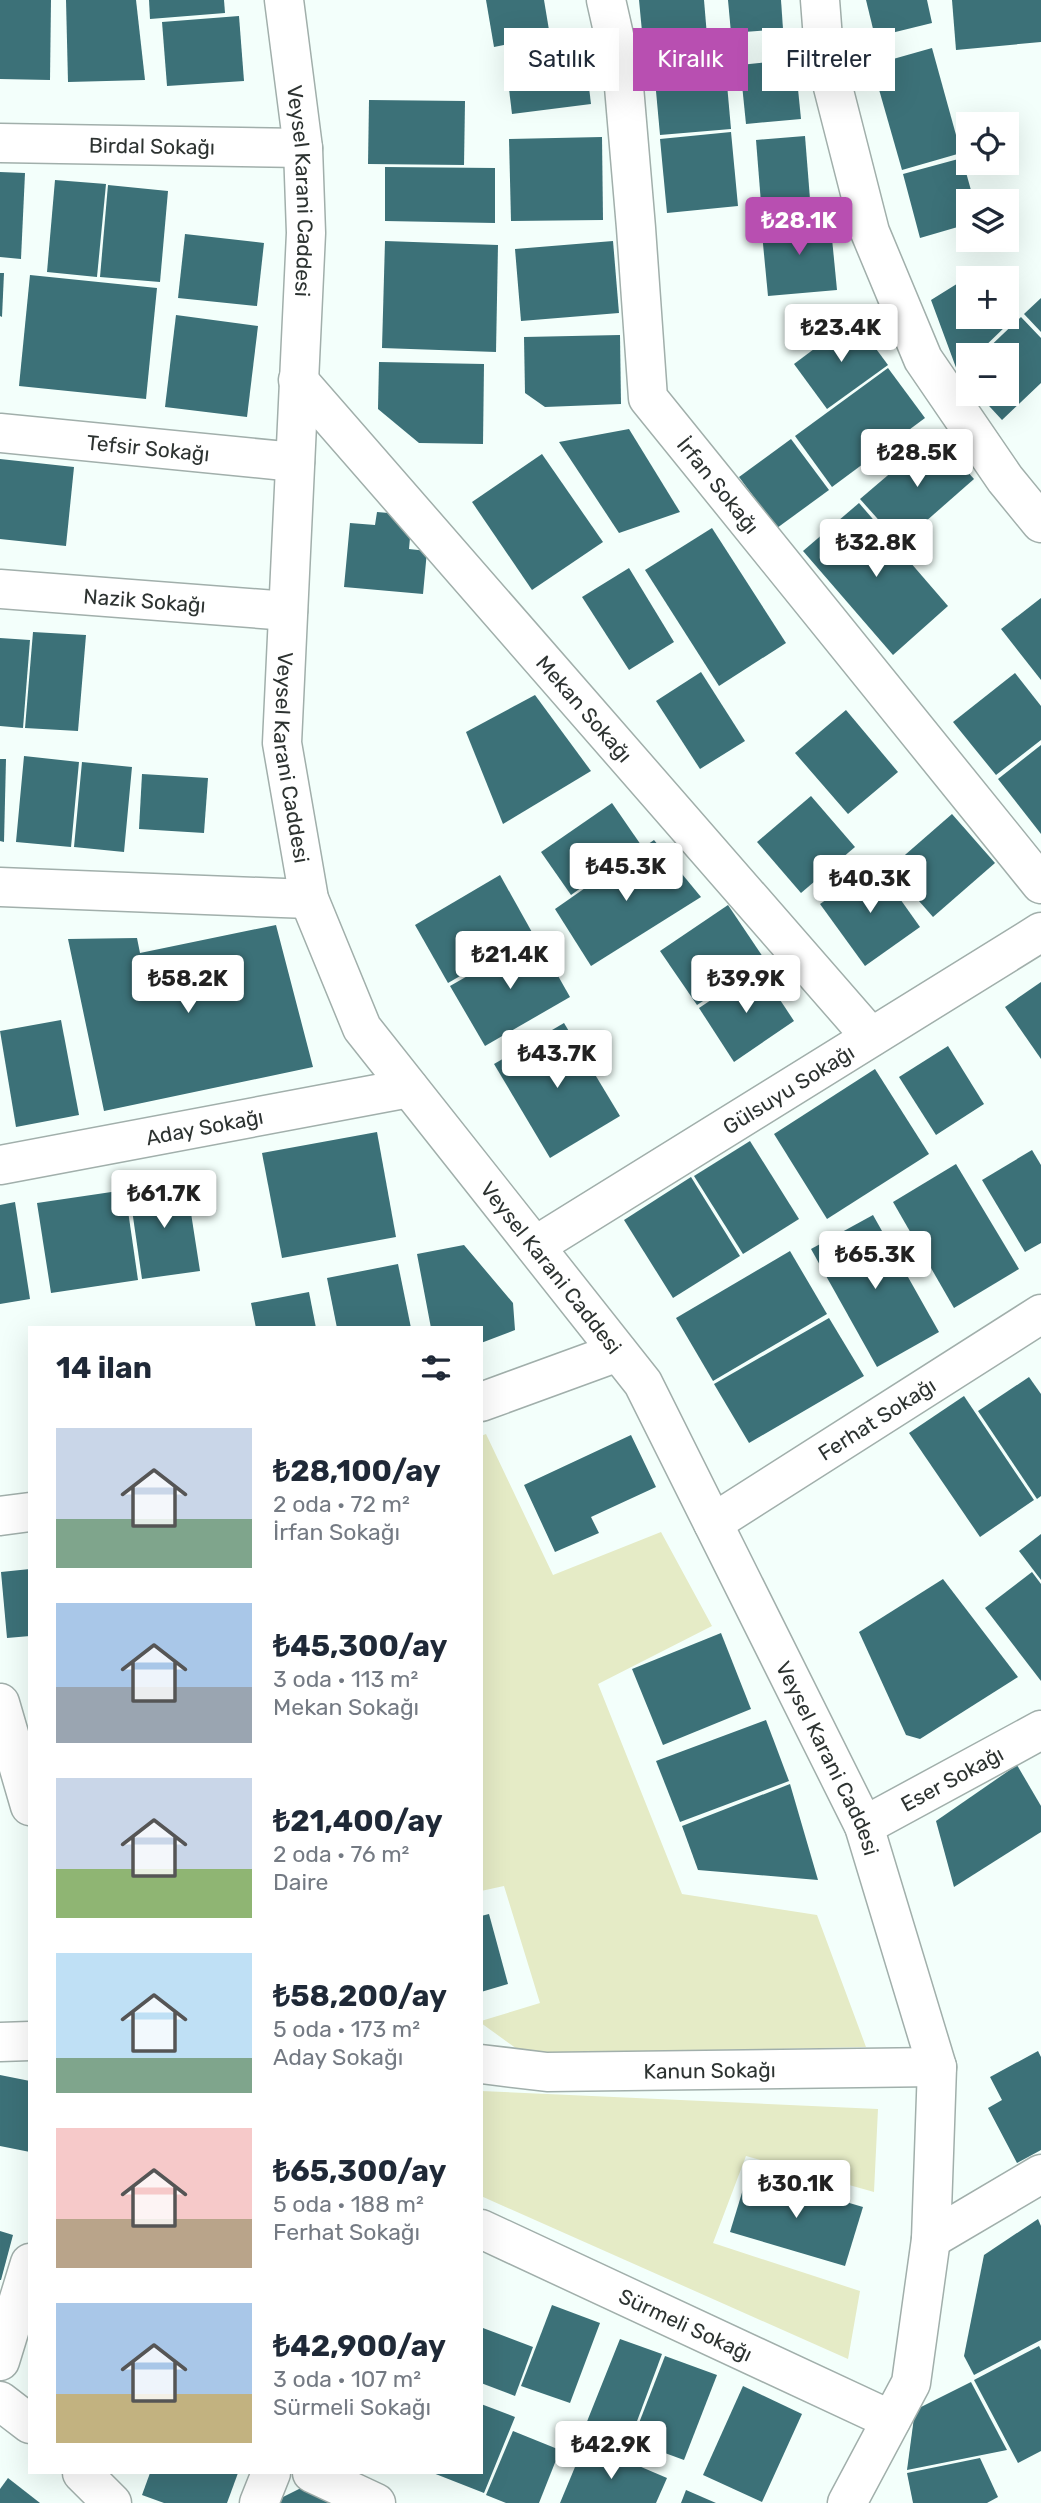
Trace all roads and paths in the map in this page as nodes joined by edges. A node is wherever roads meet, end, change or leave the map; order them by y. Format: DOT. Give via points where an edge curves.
graph roads {
  1 [pos="284,0"];
  2 [pos="606,0"];
  3 [pos="820,0"];
  4 [pos="0,143"];
  5 [pos="303,148"];
  6 [pos="299,380"];
  7 [pos="0,433"];
  8 [pos="295,462"];
  9 [pos="1041,523"];
  10 [pos="0,589"];
  11 [pos="288,611"];
  12 [pos="1041,884"];
  13 [pos="0,887"];
  14 [pos="309,899"];
  15 [pos="1041,932"];
  16 [pos="871,1037"];
  17 [pos="410,1088"];
  18 [pos="0,1165"];
  19 [pos="535,1246"];
  20 [pos="1041,1314"];
  21 [pos="618,1352"];
  22 [pos="483,1401"];
  23 [pos="28,1512"];
  24 [pos="0,1516"];
  25 [pos="713,1523"];
  26 [pos="0,1703"];
  27 [pos="1041,1732"];
  28 [pos="28,1799"];
  29 [pos="864,1826"];
  30 [pos="28,2041"];
  31 [pos="0,2042"];
  32 [pos="483,2064"];
  33 [pos="937,2067"];
  34 [pos="1041,2174"];
  35 [pos="483,2230"];
  36 [pos="931,2239"];
  37 [pos="28,2270"];
  38 [pos="0,2361"];
  39 [pos="0,2401"];
  40 [pos="891,2420"];
  41 [pos="28,2422"];
  42 [pos="83,2474"];
  43 [pos="271,2474"];
  44 [pos="314,2474"];
  45 [pos="112,2503"];
  46 [pos="259,2503"];
  47 [pos="376,2503"];
  48 [pos="847,2503"];
  1 -- 5 [label="street, Veysel Karani Caddesi"];
  2 -- 12 [label="street, İrfan Sokağı" via="622,75 648,398"];
  3 -- 9 [label="street" via="824,52 870,232 917,346 1004,479"];
  4 -- 5 [label="street, Birdal Sokağı"];
  5 -- 6 [label="street, Veysel Karani Caddesi" via="306,233"];
  6 -- 8 [label="street, Veysel Karani Caddesi"];
  6 -- 16 [label="street, Mekan Sokağı"];
  7 -- 8 [label="street, Tefsir Sokağı"];
  8 -- 11 [label="street, Veysel Karani Caddesi"];
  10 -- 11 [label="street, Nazik Sokağı"];
  11 -- 14 [label="street, Veysel Karani Caddesi" via="282,743"];
  13 -- 14 [label="street"];
  14 -- 17 [label="street, Veysel Karani Caddesi" via="362,1028"];
  15 -- 16 [label="street, Gülsuyu Sokağı"];
  16 -- 19 [label="street, Gülsuyu Sokağı"];
  17 -- 18 [label="street, Aday Sokağı"];
  17 -- 19 [label="street, Veysel Karani Caddesi"];
  19 -- 21 [label="street, Veysel Karani Caddesi"];
  20 -- 25 [label="street, Ferhat Sokağı"];
  21 -- 22 [label="street"];
  21 -- 25 [label="street, Veysel Karani Caddesi" via="643,1383"];
  23 -- 24 [label="street"];
  25 -- 29 [label="street, Veysel Karani Caddesi"];
  26 -- 28 [label="street"];
  27 -- 29 [label="street, Eser Sokağı"];
  29 -- 33 [label="street, Veysel Karani Caddesi"];
  30 -- 31 [label="street"];
  32 -- 33 [label="street, Kanun Sokağı" via="547,2072"];
  33 -- 36 [label="street, Veysel Karani Caddesi"];
  34 -- 36 [label="street"];
  35 -- 40 [label="street, Sürmeli Sokağı"];
  36 -- 40 [label="street, Veysel Karani Caddesi" via="911,2383"];
  37 -- 38 [label="street"];
  39 -- 41 [label="street"];
  40 -- 48 [label="street, Veysel Karani Caddesi"];
  42 -- 45 [label="street"];
  43 -- 46 [label="street"];
  44 -- 47 [label="street"];
}
